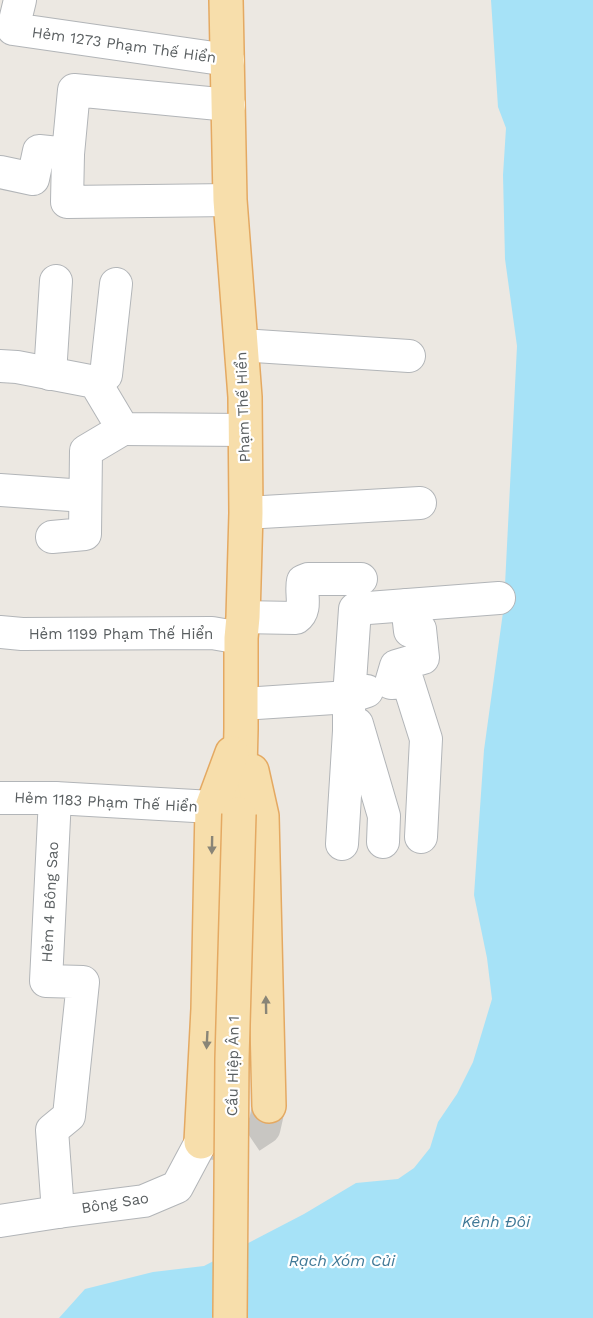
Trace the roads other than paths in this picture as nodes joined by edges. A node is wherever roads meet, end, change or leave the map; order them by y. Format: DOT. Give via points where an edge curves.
graph roads {
  1 [pos="20,0"];
  2 [pos="226,0"];
  3 [pos="228,60"];
  4 [pos="229,105"];
  5 [pos="68,154"];
  6 [pos="0,172"];
  7 [pos="230,200"];
  8 [pos="56,281"];
  9 [pos="116,284"];
  10 [pos="241,345"];
  11 [pos="410,356"];
  12 [pos="0,366"];
  13 [pos="50,374"];
  14 [pos="95,382"];
  15 [pos="123,429"];
  16 [pos="245,430"];
  17 [pos="0,490"];
  18 [pos="85,496"];
  19 [pos="420,503"];
  20 [pos="246,513"];
  21 [pos="52,537"];
  22 [pos="361,579"];
  23 [pos="499,598"];
  24 [pos="407,605"];
  25 [pos="242,627"];
  26 [pos="0,632"];
  27 [pos="391,683"];
  28 [pos="349,698"];
  29 [pos="242,717"];
  30 [pos="0,798"];
  31 [pos="55,798"];
  32 [pos="226,810"];
  33 [pos="421,837"];
  34 [pos="383,842"];
  35 [pos="342,844"];
  36 [pos="269,1106"];
  37 [pos="201,1142"];
  38 [pos="58,1212"];
  39 [pos="0,1221"];
  40 [pos="230,1318"];
  1 -- 3 [label="street, Hẻm 1273 Phạm Thế Hiển" via="13,29"];
  2 -- 3 [label="main road, Phạm Thế Hiển"];
  3 -- 4 [label="main road, Phạm Thế Hiển"];
  4 -- 5 [label="street" via="74,90"];
  4 -- 7 [label="main road, Phạm Thế Hiển"];
  5 -- 6 [label="street" via="39,151 33,179"];
  5 -- 7 [label="street" via="67,202"];
  7 -- 10 [label="main road, Phạm Thế Hiển"];
  8 -- 13 [label="street"];
  9 -- 14 [label="street" via="106,375"];
  10 -- 11 [label="street"];
  10 -- 16 [label="main road, Phạm Thế Hiển"];
  12 -- 13 [label="street"];
  13 -- 14 [label="street"];
  14 -- 15 [label="street"];
  15 -- 16 [label="street"];
  15 -- 18 [label="street" via="86,451"];
  16 -- 20 [label="main road, Phạm Thế Hiển"];
  17 -- 18 [label="street"];
  18 -- 21 [label="street" via="85,534"];
  19 -- 20 [label="street"];
  20 -- 25 [label="main road, Phạm Thế Hiển"];
  22 -- 25 [label="street, Hẻm 1199 Phạm Thế Hiển" via="303,581 300,615"];
  23 -- 24 [label="street"];
  24 -- 27 [label="street" via="410,631 420,629 423,658 396,666"];
  24 -- 28 [label="street" via="355,609"];
  25 -- 26 [label="street, Hẻm 1199 Phạm Thế Hiển" via="212,633"];
  25 -- 29 [label="main road, Phạm Thế Hiển"];
  27 -- 28 [label="street"];
  27 -- 33 [label="street" via="408,682 426,739"];
  28 -- 29 [label="street"];
  28 -- 34 [label="street" via="384,816"];
  28 -- 35 [label="street"];
  29 -- 32 [label="main road, Phạm Thế Hiển"];
  36 -- 29 [label="main road, one-way" via="262,816"];
  30 -- 31 [label="street, Hẻm 1183 Phạm Thế Hiển"];
  31 -- 32 [label="street, Hẻm 1183 Phạm Thế Hiển"];
  31 -- 38 [label="street, Hẻm 4 Bông Sao" via="46,981 83,982 69,1116 52,1130"];
  32 -- 37 [label="main road, one-way" via="208,1008"];
  32 -- 40 [label="main road, Cầu Hiệp Ân 1, bridge" via="232,1059"];
  37 -- 38 [label="street, Bông Sao" via="177,1187 144,1201"];
  38 -- 39 [label="street, Bông Sao"];
}
